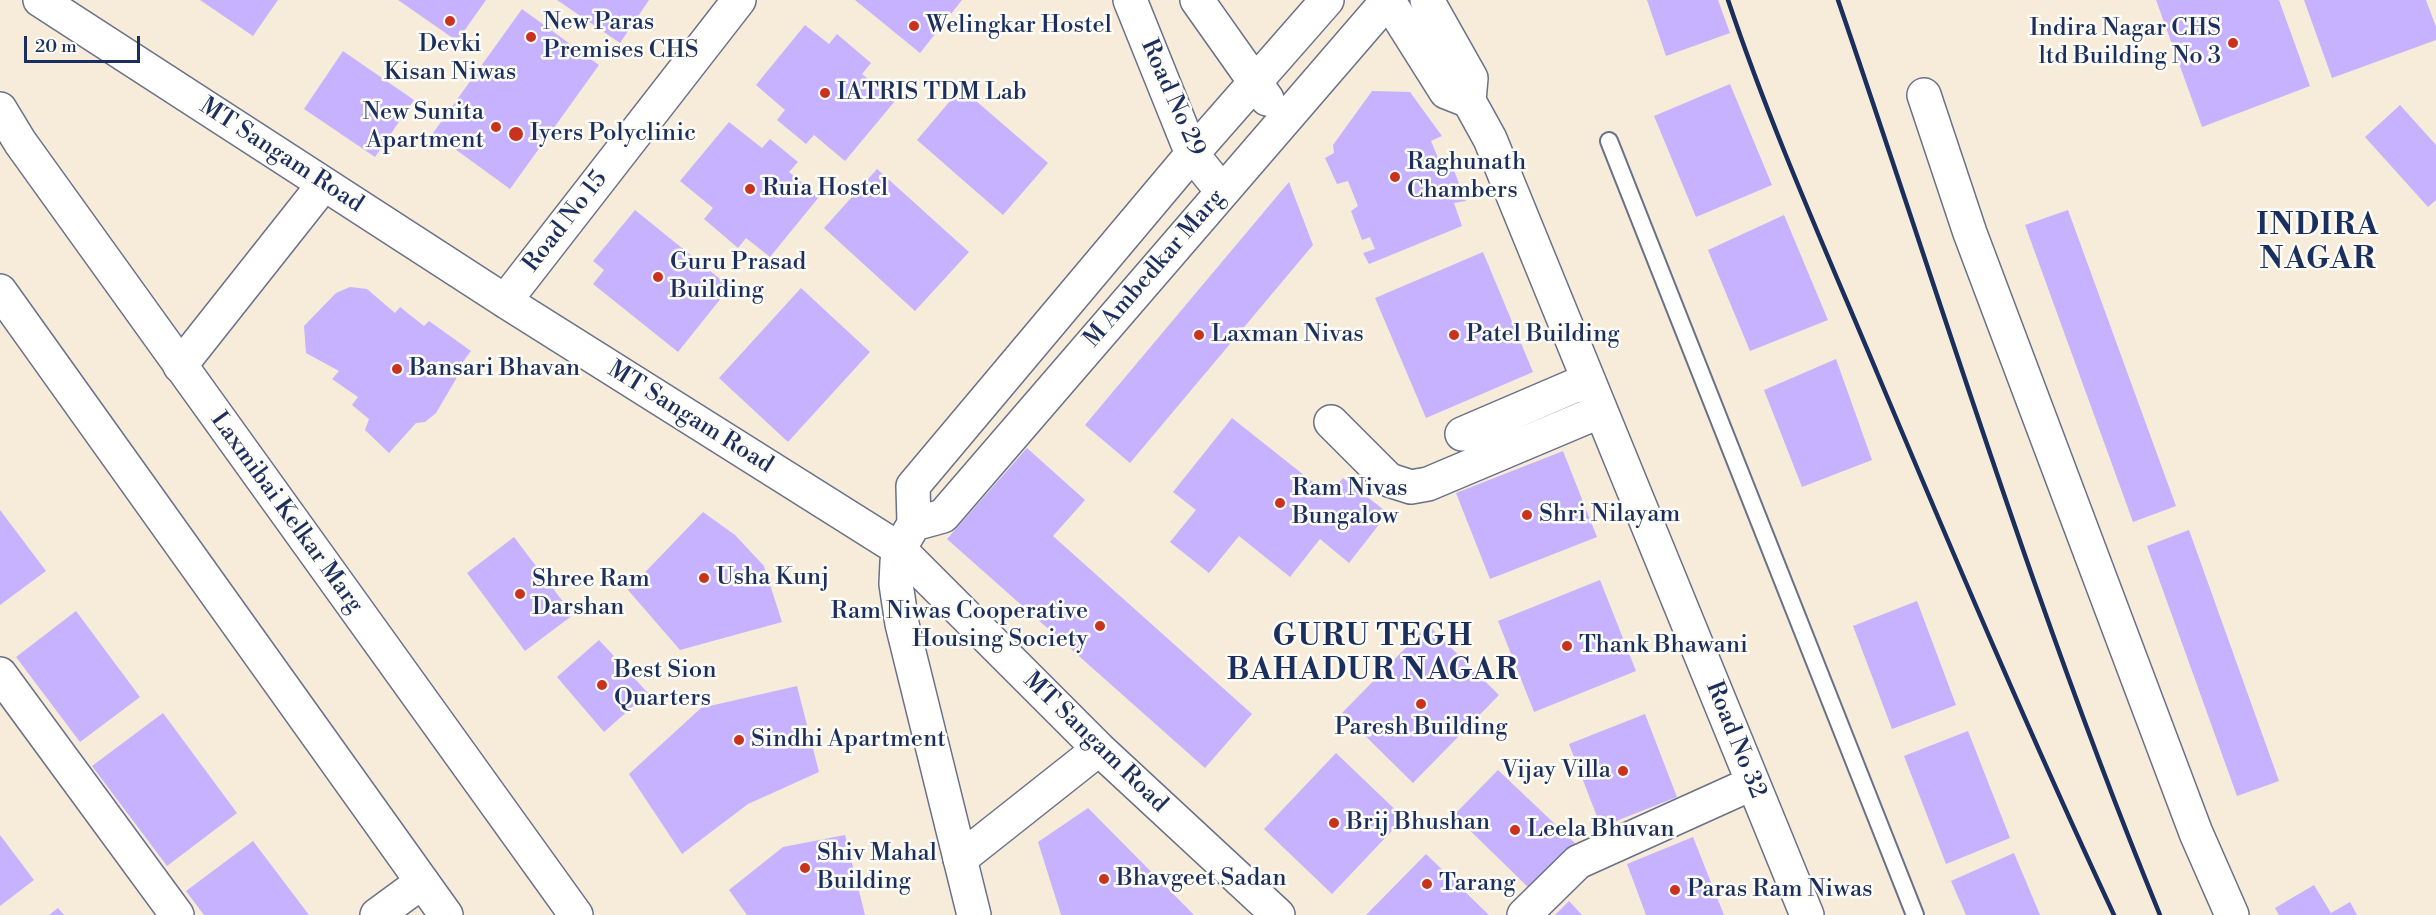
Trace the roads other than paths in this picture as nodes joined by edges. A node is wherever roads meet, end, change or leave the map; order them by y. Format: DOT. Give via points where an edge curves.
graph roads {
  1 [pos="40,0"];
  2 [pos="739,0"];
  3 [pos="1130,0"];
  4 [pos="1197,0"];
  5 [pos="1327,0"];
  6 [pos="1388,0"];
  7 [pos="1427,0"];
  8 [pos="1253,84"];
  9 [pos="1924,95"];
  10 [pos="1469,101"];
  11 [pos="0,109"];
  12 [pos="1284,119"];
  13 [pos="1609,141"];
  14 [pos="1192,154"];
  15 [pos="324,184"];
  16 [pos="1222,191"];
  17 [pos="0,291"];
  18 [pos="505,301"];
  19 [pos="180,366"];
  20 [pos="1588,380"];
  21 [pos="1604,418"];
  22 [pos="1331,422"];
  23 [pos="1462,434"];
  24 [pos="1477,480"];
  25 [pos="906,537"];
  26 [pos="0,674"];
  27 [pos="1099,749"];
  28 [pos="1753,783"];
  29 [pos="960,860"];
  30 [pos="422,882"];
  31 [pos="177,915"];
  32 [pos="377,915"];
  33 [pos="446,915"];
  34 [pos="576,915"];
  35 [pos="974,915"];
  36 [pos="1278,915"];
  37 [pos="1524,915"];
  38 [pos="1807,915"];
  39 [pos="1915,915"];
  40 [pos="2232,915"];
  1 -- 15 [label="main road, MT Sangam Road"];
  2 -- 18 [label="main road, Road No 15"];
  3 -- 14 [label="main road, Road No 29"];
  4 -- 8 [label="main road"];
  5 -- 8 [label="main road, M Ambedkar Marg"];
  6 -- 10 [label="main road" via="1446,92"];
  6 -- 12 [label="main road, M Ambedkar Marg"];
  7 -- 10 [label="main road, Road No 32" via="1471,78"];
  8 -- 12 [label="main road"];
  8 -- 14 [label="main road, M Ambedkar Marg"];
  9 -- 40 [label="main road" via="1970,233 2192,822"];
  10 -- 20 [label="main road, Road No 32" via="1490,139"];
  11 -- 19 [label="main road, Laxmibai Kelkar Marg"];
  12 -- 16 [label="main road, M Ambedkar Marg"];
  13 -- 39 [label="lane"];
  14 -- 16 [label="main road, Road No 29"];
  14 -- 25 [label="main road, M Ambedkar Marg" via="913,486"];
  15 -- 18 [label="main road, MT Sangam Road"];
  15 -- 19 [label="main road"];
  16 -- 25 [label="main road, M Ambedkar Marg" via="943,516"];
  17 -- 30 [label="main road"];
  18 -- 25 [label="main road, MT Sangam Road"];
  19 -- 34 [label="main road, Laxmibai Kelkar Marg"];
  20 -- 21 [label="main road, Road No 32"];
  20 -- 23 [label="main road"];
  21 -- 22 [label="main road" via="1411,488 1389,480"];
  21 -- 24 [label="main road"];
  21 -- 28 [label="main road, Road No 32"];
  25 -- 27 [label="main road, MT Sangam Road"];
  25 -- 29 [label="main road, M Ambedkar Marg" via="896,584 902,624"];
  26 -- 31 [label="main road"];
  27 -- 29 [label="main road"];
  27 -- 36 [label="main road, MT Sangam Road"];
  28 -- 37 [label="main road" via="1578,861"];
  28 -- 38 [label="main road, Road No 32"];
  29 -- 35 [label="main road, M Ambedkar Marg"];
  30 -- 32 [label="main road"];
  30 -- 33 [label="main road"];
}
